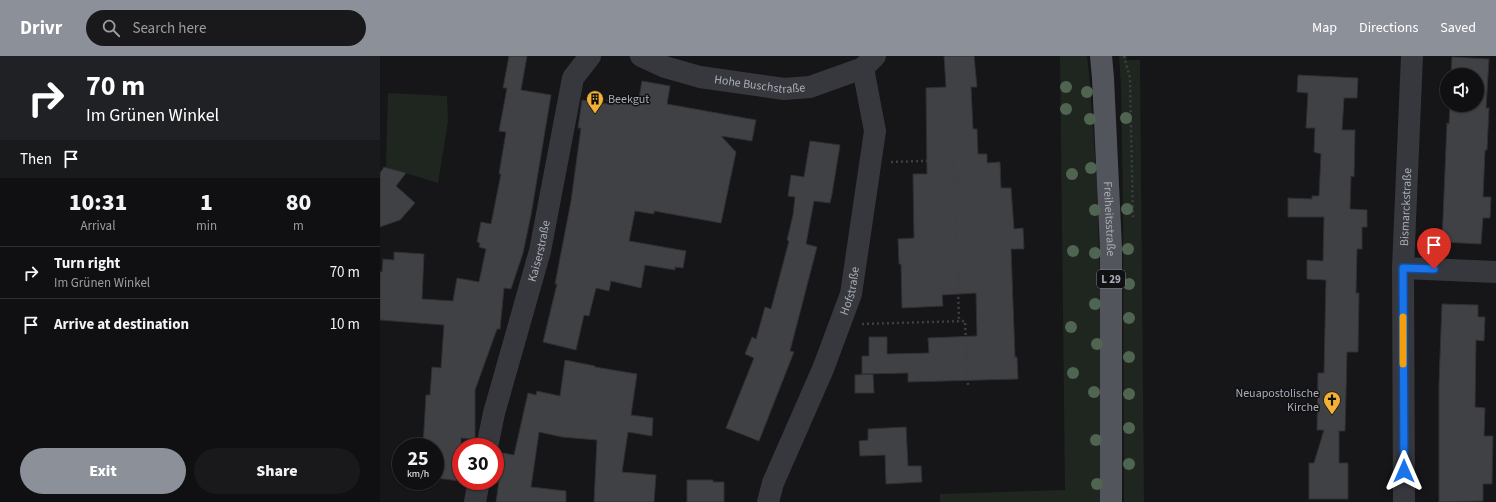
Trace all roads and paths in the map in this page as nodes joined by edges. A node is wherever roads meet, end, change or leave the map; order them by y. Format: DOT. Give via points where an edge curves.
graph roads {
  1 [pos="590,56"];
  2 [pos="641,56"];
  3 [pos="1101,56"];
  4 [pos="1412,56"];
  5 [pos="869,62"];
  6 [pos="871,162"];
  7 [pos="1403,268"];
  8 [pos="1496,272"];
  9 [pos="960,321"];
  10 [pos="840,324"];
  11 [pos="968,385"];
  12 [pos="489,438"];
  13 [pos="478,490"];
  14 [pos="475,502"];
  15 [pos="768,502"];
  16 [pos="1111,502"];
  17 [pos="1404,502"];
  1 -- 12 [label="street, Kaiserstraße" via="574,78 540,251"];
  2 -- 5 [label="street, Hohe Buschstraße" via="665,67 700,77 784,89 810,87"];
  3 -- 16 [label="main road, Freiheitsstraße / L 29" via="1111,248"];
  4 -- 7 [label="street, Bismarckstraße"];
  5 -- 6 [label="street, Hofstraße" via="875,131"];
  6 -- 9 [label="path" via="954,160"];
  6 -- 10 [label="street, Hofstraße" via="851,294"];
  7 -- 8 [label="street"];
  7 -- 17 [label="street, Bismarckstraße"];
  9 -- 10 [label="path"];
  9 -- 11 [label="path" via="965,321"];
  10 -- 15 [label="street, Hofstraße" via="773,483"];
  13 -- 14 [label="street"];
}
